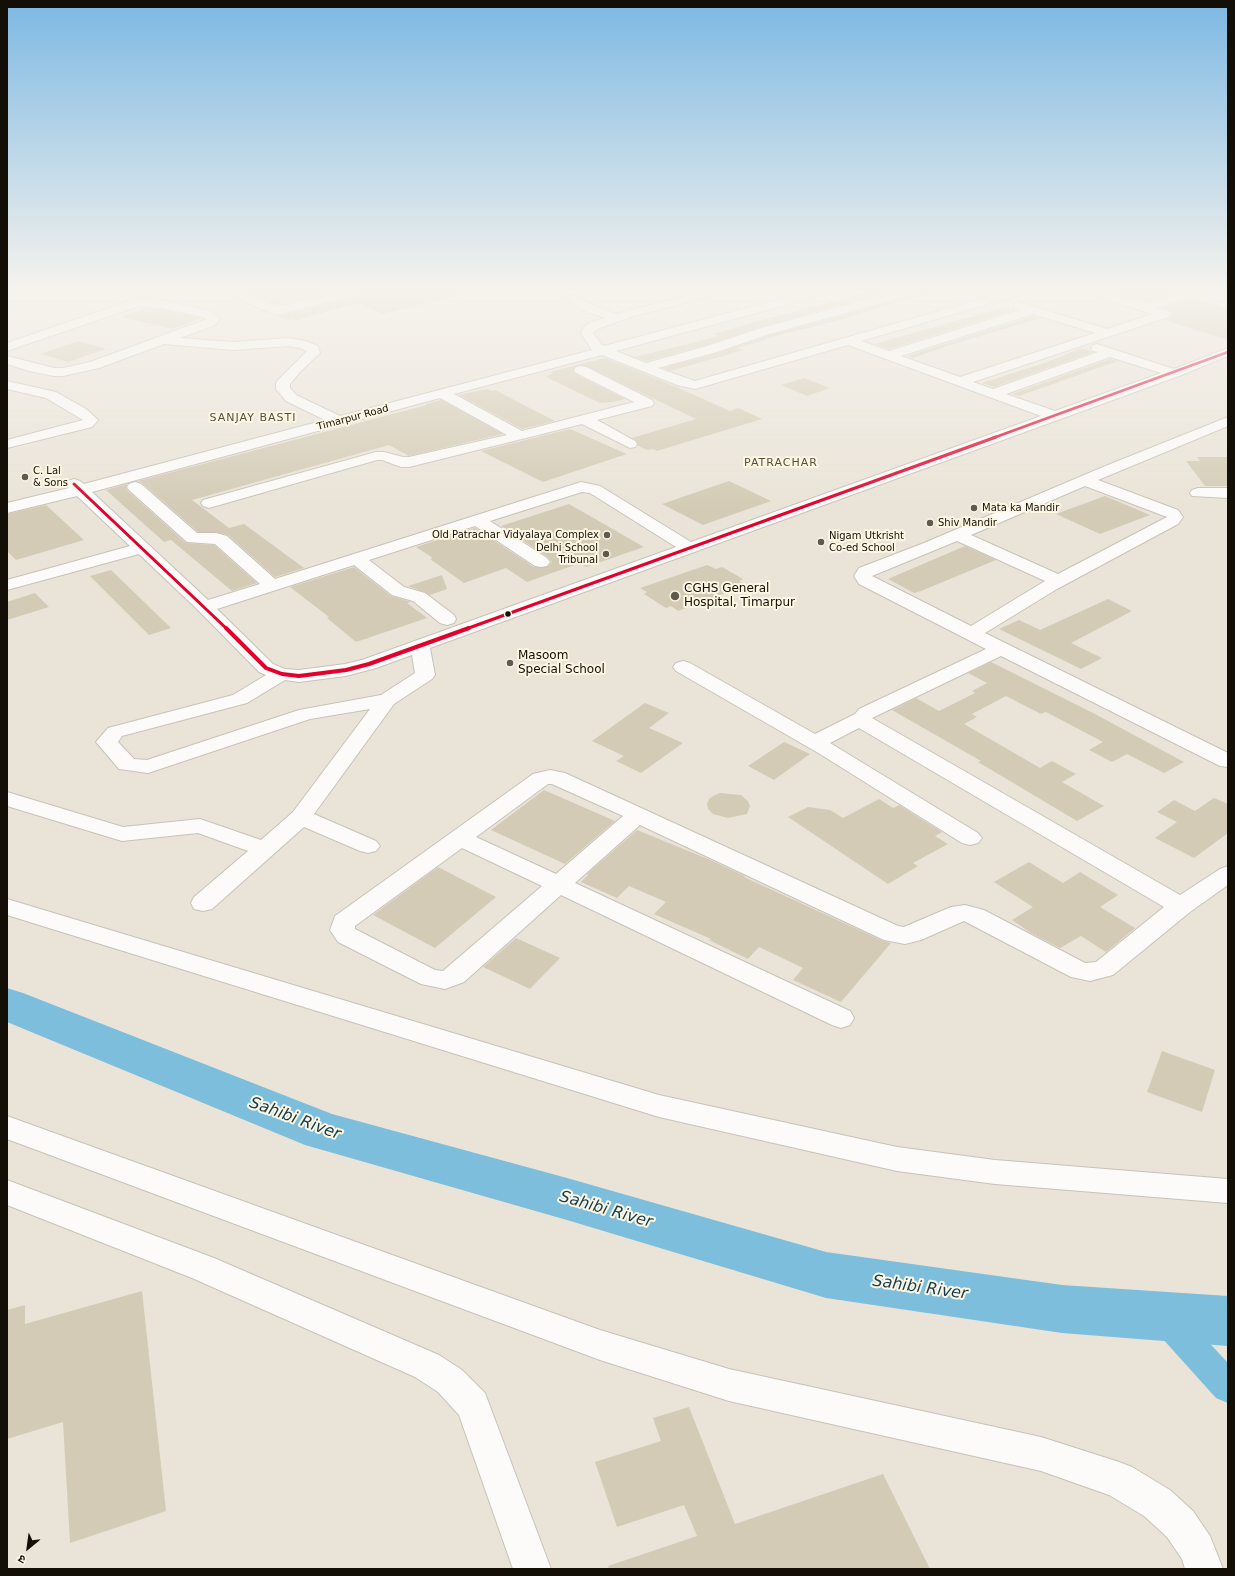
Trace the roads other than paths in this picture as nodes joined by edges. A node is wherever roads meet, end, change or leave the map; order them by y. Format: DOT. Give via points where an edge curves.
graph roads {
  1 [pos="12,362"];
  2 [pos="104,362"];
  3 [pos="304,362"];
  4 [pos="554,362"];
  5 [pos="557,362"];
  6 [pos="633,362"];
  7 [pos="667,362"];
  8 [pos="777,362"];
  9 [pos="902,362"];
  10 [pos="1021,362"];
  11 [pos="1085,362"];
  12 [pos="1140,362"];
  13 [pos="1203,362"];
  14 [pos="647,367"];
  15 [pos="581,370"];
  16 [pos="1174,373"];
  17 [pos="959,382"];
  18 [pos="7,385"];
  19 [pos="443,394"];
  20 [pos="992,394"];
  21 [pos="1054,416"];
  22 [pos="336,419"];
  23 [pos="585,420"];
  24 [pos="1228,421"];
  25 [pos="520,436"];
  26 [pos="7,444"];
  27 [pos="630,444"];
  28 [pos="1086,481"];
  29 [pos="77,487"];
  30 [pos="135,487"];
  31 [pos="1198,493"];
  32 [pos="1228,493"];
  33 [pos="7,501"];
  34 [pos="209,503"];
  35 [pos="7,508"];
  36 [pos="478,521"];
  37 [pos="957,535"];
  38 [pos="142,548"];
  39 [pos="689,548"];
  40 [pos="358,560"];
  41 [pos="541,562"];
  42 [pos="1059,581"];
  43 [pos="7,585"];
  44 [pos="273,586"];
  45 [pos="204,607"];
  46 [pos="447,620"];
  47 [pos="971,634"];
  48 [pos="420,645"];
  49 [pos="1000,649"];
  50 [pos="683,667"];
  51 [pos="282,674"];
  52 [pos="387,700"];
  53 [pos="862,718"];
  54 [pos="814,743"];
  55 [pos="1228,761"];
  56 [pos="7,799"];
  57 [pos="638,815"];
  58 [pos="301,817"];
  59 [pos="460,838"];
  60 [pos="970,838"];
  61 [pos="368,846"];
  62 [pos="264,849"];
  63 [pos="1228,874"];
  64 [pos="559,885"];
  65 [pos="203,903"];
  66 [pos="1181,906"];
  67 [pos="7,907"];
  68 [pos="841,1018"];
  69 [pos="7,1127"];
  70 [pos="1228,1191"];
  71 [pos="7,1192"];
  72 [pos="532,1569"];
  73 [pos="1204,1569"];
  1 -- 2 [label="street" via="64,372"];
  3 -- 22 [label="street" via="283,383 284,389 291,398"];
  4 -- 22 [label="street, Timarpur Road"];
  5 -- 19 [label="street, Timarpur Road"];
  6 -- 14 [label="street"];
  7 -- 14 [label="street"];
  8 -- 14 [label="street" via="695,385"];
  9 -- 17 [label="street"];
  10 -- 17 [label="street"];
  11 -- 20 [label="street"];
  12 -- 16 [label="street"];
  13 -- 16 [label="street"];
  15 -- 23 [label="street" via="648,403"];
  16 -- 21 [label="street"];
  17 -- 20 [label="street"];
  18 -- 26 [label="street" via="51,395 91,420 87,424"];
  19 -- 22 [label="street, Timarpur Road"];
  19 -- 25 [label="street"];
  20 -- 21 [label="street"];
  21 -- 39 [label="street"];
  22 -- 29 [label="street, Timarpur Road"];
  23 -- 25 [label="street"];
  23 -- 27 [label="street"];
  24 -- 28 [label="street"];
  25 -- 34 [label="street" via="409,462 376,456"];
  28 -- 37 [label="street"];
  28 -- 42 [label="street" via="1172,513 1175,517 1172,521"];
  29 -- 33 [label="street, Timarpur Road"];
  29 -- 35 [label="street, Timarpur Road"];
  29 -- 38 [label="street"];
  30 -- 44 [label="street" via="193,538 220,540"];
  31 -- 32 [label="street"];
  36 -- 39 [label="street" via="574,489 588,488 594,489"];
  36 -- 40 [label="street"];
  36 -- 41 [label="street"];
  37 -- 42 [label="street"];
  37 -- 47 [label="street" via="865,572 863,576 865,580"];
  38 -- 43 [label="street"];
  38 -- 45 [label="street"];
  39 -- 48 [label="street"];
  40 -- 44 [label="street"];
  40 -- 46 [label="street" via="398,591 419,597"];
  42 -- 47 [label="street"];
  44 -- 45 [label="street"];
  45 -- 51 [label="street" via="266,668"];
  47 -- 49 [label="street"];
  48 -- 51 [label="street" via="346,670 299,676"];
  48 -- 52 [label="street" via="425,674"];
  49 -- 53 [label="street" via="866,713"];
  49 -- 55 [label="street"];
  50 -- 54 [label="street"];
  51 -- 52 [label="street" via="240,699 115,732 107,742 127,764 148,767 306,714"];
  52 -- 58 [label="street"];
  53 -- 54 [label="street"];
  53 -- 66 [label="street" via="865,723"];
  54 -- 60 [label="street"];
  56 -- 62 [label="street" via="122,834 200,826"];
  57 -- 59 [label="street" via="550,777 541,779"];
  57 -- 64 [label="street"];
  57 -- 66 [label="street" via="893,934 912,934 965,913 1085,972 1104,969"];
  58 -- 61 [label="street"];
  58 -- 62 [label="street"];
  59 -- 64 [label="street"];
  59 -- 64 [label="street" via="344,922 342,930 348,936 430,978 445,980 455,976"];
  62 -- 65 [label="street"];
  63 -- 66 [label="street"];
  64 -- 68 [label="street"];
  67 -- 70 [label="street" via="659,1106 897,1159 995,1172"];
  69 -- 73 [label="street" via="600,1345 729,1385 1041,1454 1119,1480 1157,1503 1180,1524 1197,1550"];
  71 -- 72 [label="street" via="204,1268 428,1366 450,1381 472,1405"];
}
